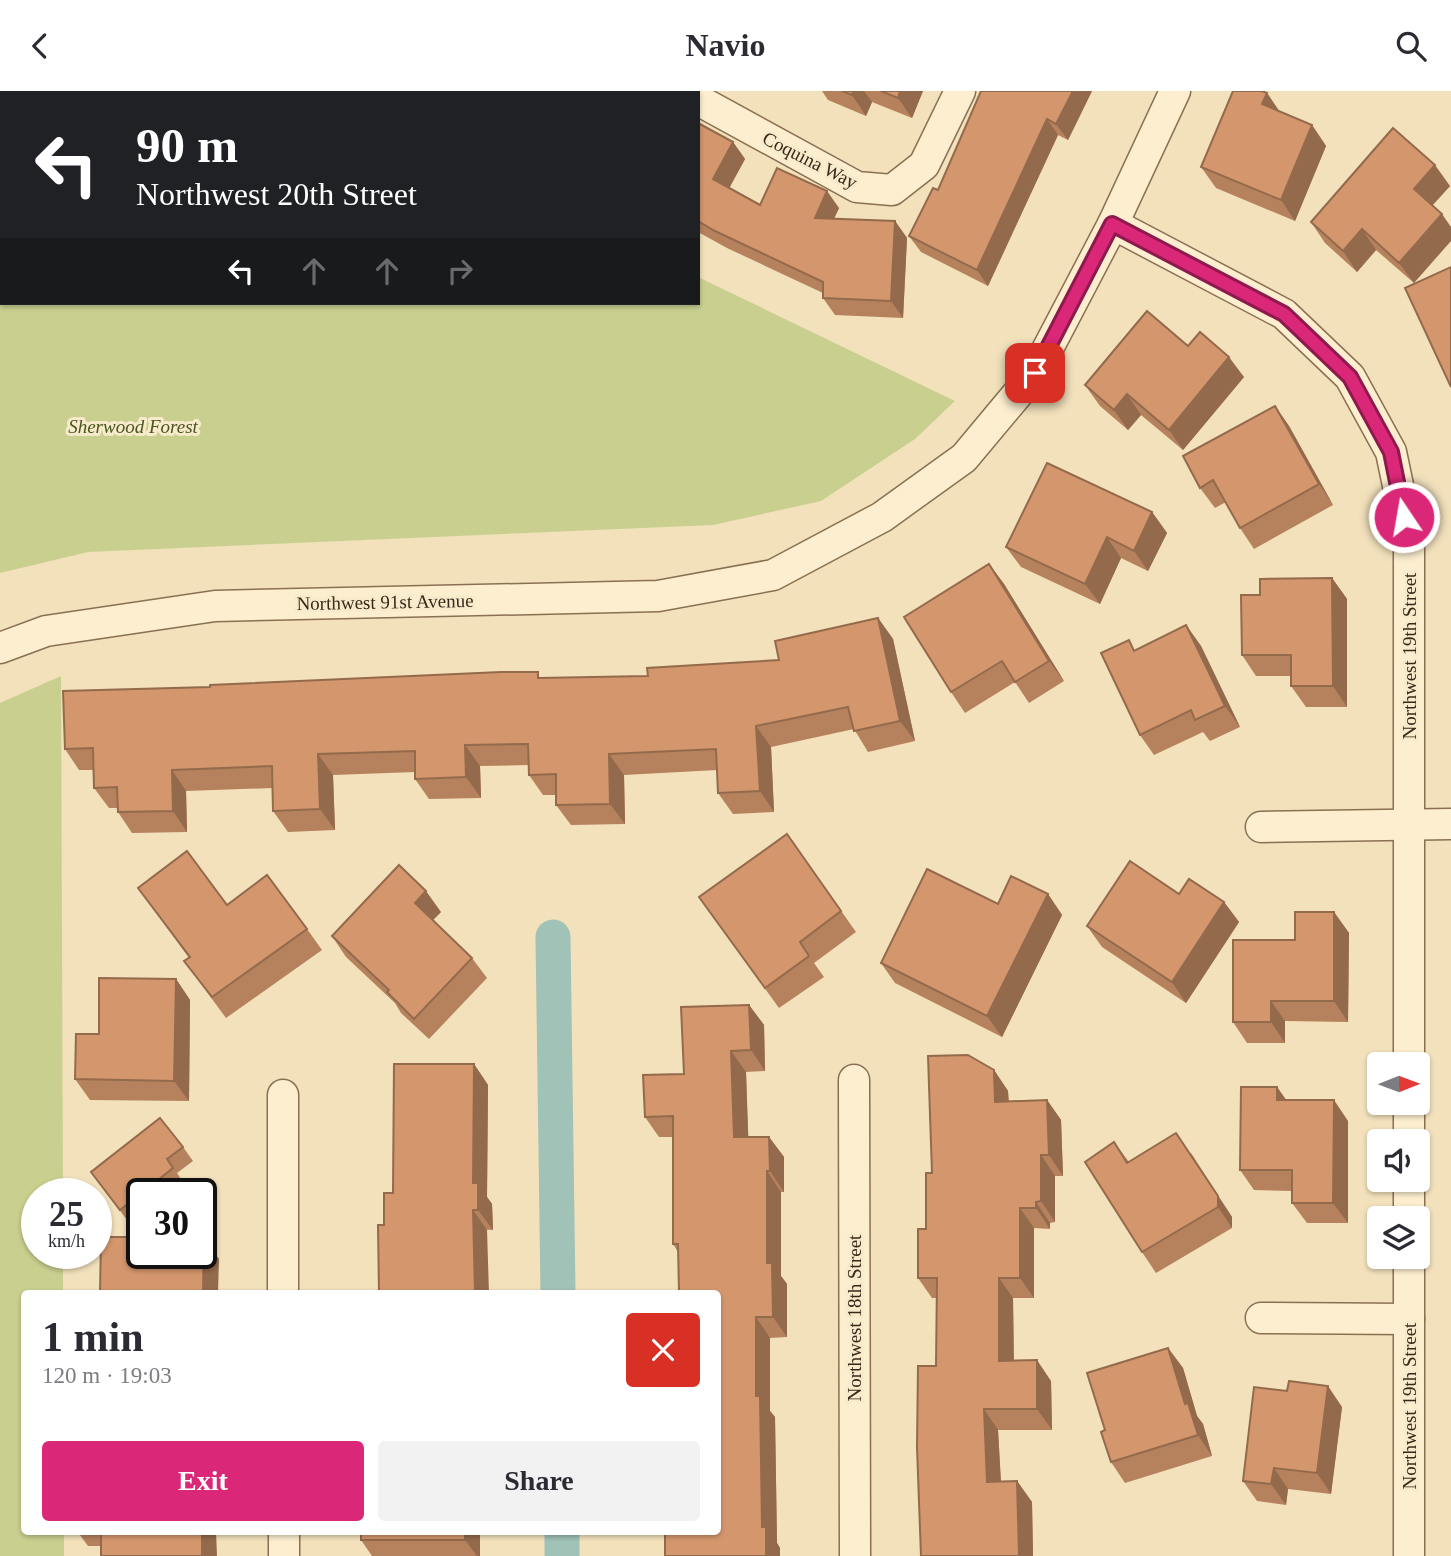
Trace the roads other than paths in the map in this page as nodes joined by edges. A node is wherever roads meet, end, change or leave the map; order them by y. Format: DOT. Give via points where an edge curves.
graph roads {
  1 [pos="960,91"];
  2 [pos="1175,91"];
  3 [pos="700,101"];
  4 [pos="1112,224"];
  5 [pos="0,648"];
  6 [pos="1408,824"];
  7 [pos="1451,824"];
  8 [pos="1261,827"];
  9 [pos="1409,1052"];
  10 [pos="854,1080"];
  11 [pos="283,1095"];
  12 [pos="1409,1269"];
  13 [pos="283,1290"];
  14 [pos="1261,1318"];
  15 [pos="1409,1319"];
  16 [pos="284,1535"];
  17 [pos="284,1556"];
  18 [pos="855,1556"];
  19 [pos="1409,1556"];
  1 -- 3 [label="street, Coquina Way" via="924,165 892,190 857,187"];
  2 -- 4 [label="street, Northwest 91st Avenue"];
  4 -- 5 [label="street, Northwest 91st Avenue" via="1035,373 964,458 882,517 773,575 657,596 215,606 46,631"];
  4 -- 6 [label="street, Northwest 19th Street" via="1284,314 1350,377 1391,452 1409,538"];
  6 -- 7 [label="street"];
  6 -- 8 [label="street"];
  6 -- 9 [label="street, Northwest 19th Street"];
  10 -- 18 [label="street, Northwest 18th Street"];
  11 -- 13 [label="street"];
  12 -- 15 [label="street, Northwest 19th Street"];
  14 -- 15 [label="street"];
  15 -- 19 [label="street, Northwest 19th Street"];
  16 -- 17 [label="street"];
}
